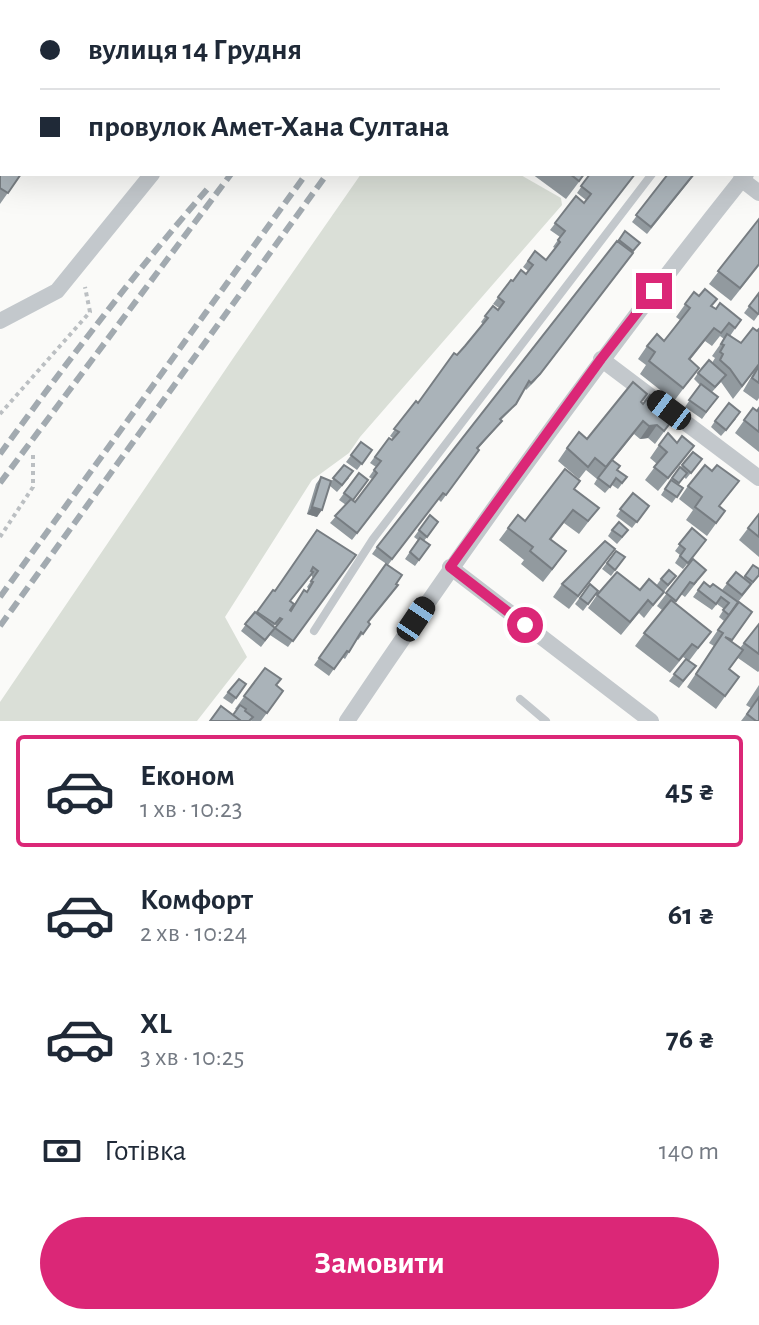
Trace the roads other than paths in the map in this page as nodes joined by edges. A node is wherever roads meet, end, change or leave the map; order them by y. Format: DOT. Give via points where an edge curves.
graph roads {
  1 [pos="150,176"];
  2 [pos="650,176"];
  3 [pos="744,177"];
  4 [pos="759,193"];
  5 [pos="0,321"];
  6 [pos="601,359"];
  7 [pos="759,478"];
  8 [pos="450,567"];
  9 [pos="314,631"];
  10 [pos="520,699"];
  11 [pos="347,721"];
  12 [pos="546,721"];
  13 [pos="651,721"];
  1 -- 5 [label="street" via="57,291"];
  2 -- 9 [label="lane" via="373,539"];
  3 -- 4 [label="street"];
  3 -- 6 [label="street"];
  6 -- 7 [label="street"];
  6 -- 8 [label="street"];
  8 -- 11 [label="street"];
  8 -- 13 [label="street"];
  10 -- 12 [label="lane"];
}
